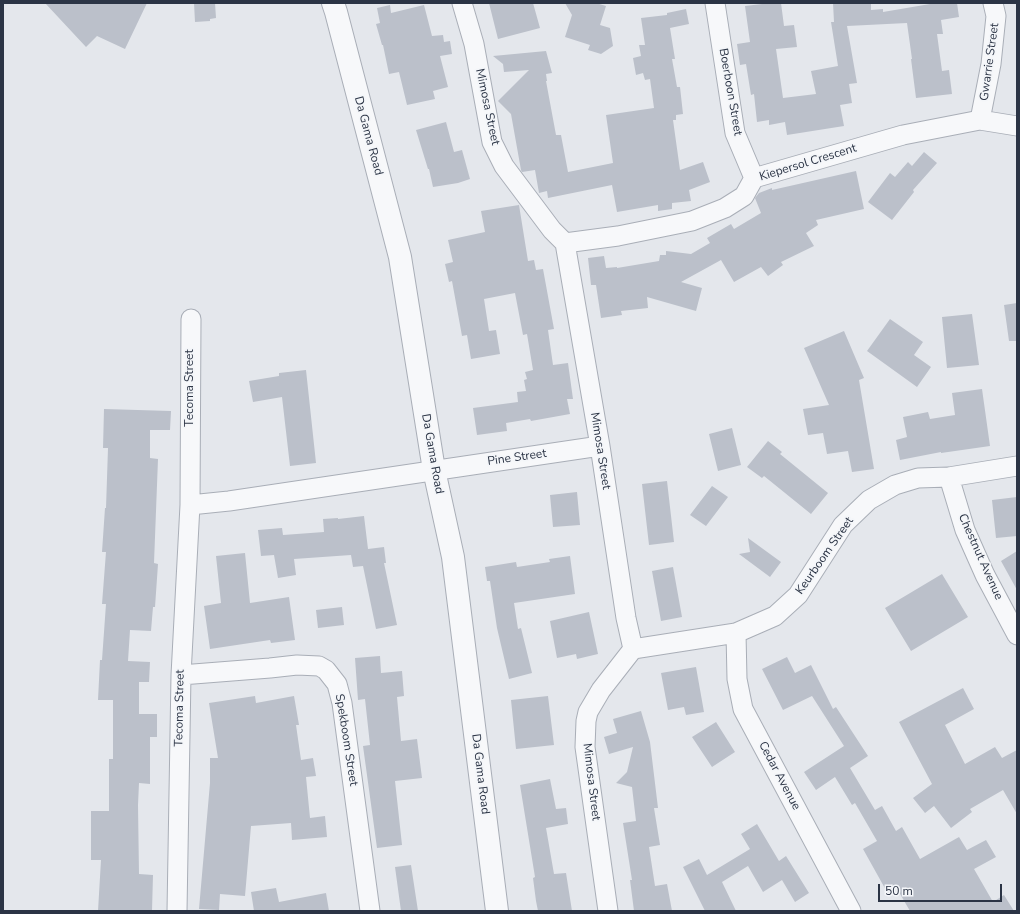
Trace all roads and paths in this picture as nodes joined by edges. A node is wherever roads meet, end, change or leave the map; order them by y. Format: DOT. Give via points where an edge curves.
graph roads {
  1 [pos="332,3"];
  2 [pos="462,3"];
  3 [pos="715,3"];
  4 [pos="993,3"];
  5 [pos="980,120"];
  6 [pos="1017,126"];
  7 [pos="754,178"];
  8 [pos="564,242"];
  9 [pos="191,319"];
  10 [pos="600,446"];
  11 [pos="1017,466"];
  12 [pos="434,470"];
  13 [pos="949,477"];
  14 [pos="190,506"];
  15 [pos="736,632"];
  16 [pos="1017,634"];
  17 [pos="633,649"];
  18 [pos="181,675"];
  19 [pos="177,911"];
  20 [pos="370,911"];
  21 [pos="497,911"];
  22 [pos="608,911"];
  23 [pos="851,911"];
  1 -- 12 [label="street, Da Gama Road" via="400,257"];
  2 -- 8 [label="street, Mimosa Street" via="474,44 492,142 504,166"];
  3 -- 7 [label="street, Boerboon Street" via="735,133"];
  4 -- 5 [label="street, Gwarrie Street" via="996,16 992,56"];
  5 -- 6 [label="street, Kiepersol Crescent"];
  5 -- 7 [label="street, Kiepersol Crescent" via="903,135"];
  7 -- 8 [label="street, Kiepersol Crescent" via="744,196 725,208 692,221 618,236"];
  8 -- 10 [label="street, Mimosa Street"];
  9 -- 14 [label="street, Tecoma Street"];
  10 -- 12 [label="street, Pine Street"];
  10 -- 17 [label="street, Mimosa Street"];
  11 -- 13 [label="street, Keurboom Street"];
  12 -- 14 [label="street"];
  12 -- 21 [label="street, Da Gama Road" via="453,558"];
  13 -- 15 [label="street, Keurboom Street" via="918,478 881,491 843,525 798,595 775,616"];
  13 -- 16 [label="street, Chestnut Avenue" via="968,536 985,575"];
  14 -- 18 [label="street, Tecoma Street"];
  15 -- 17 [label="street, Keurboom Street"];
  15 -- 23 [label="street, Cedar Avenue" via="737,679 743,709"];
  17 -- 22 [label="street, Mimosa Street" via="601,690 588,712 586,721 585,747"];
  18 -- 19 [label="street, Tecoma Street"];
  18 -- 20 [label="street, Spekboom Street" via="297,665 319,666 326,670 337,684 342,702"];
}
